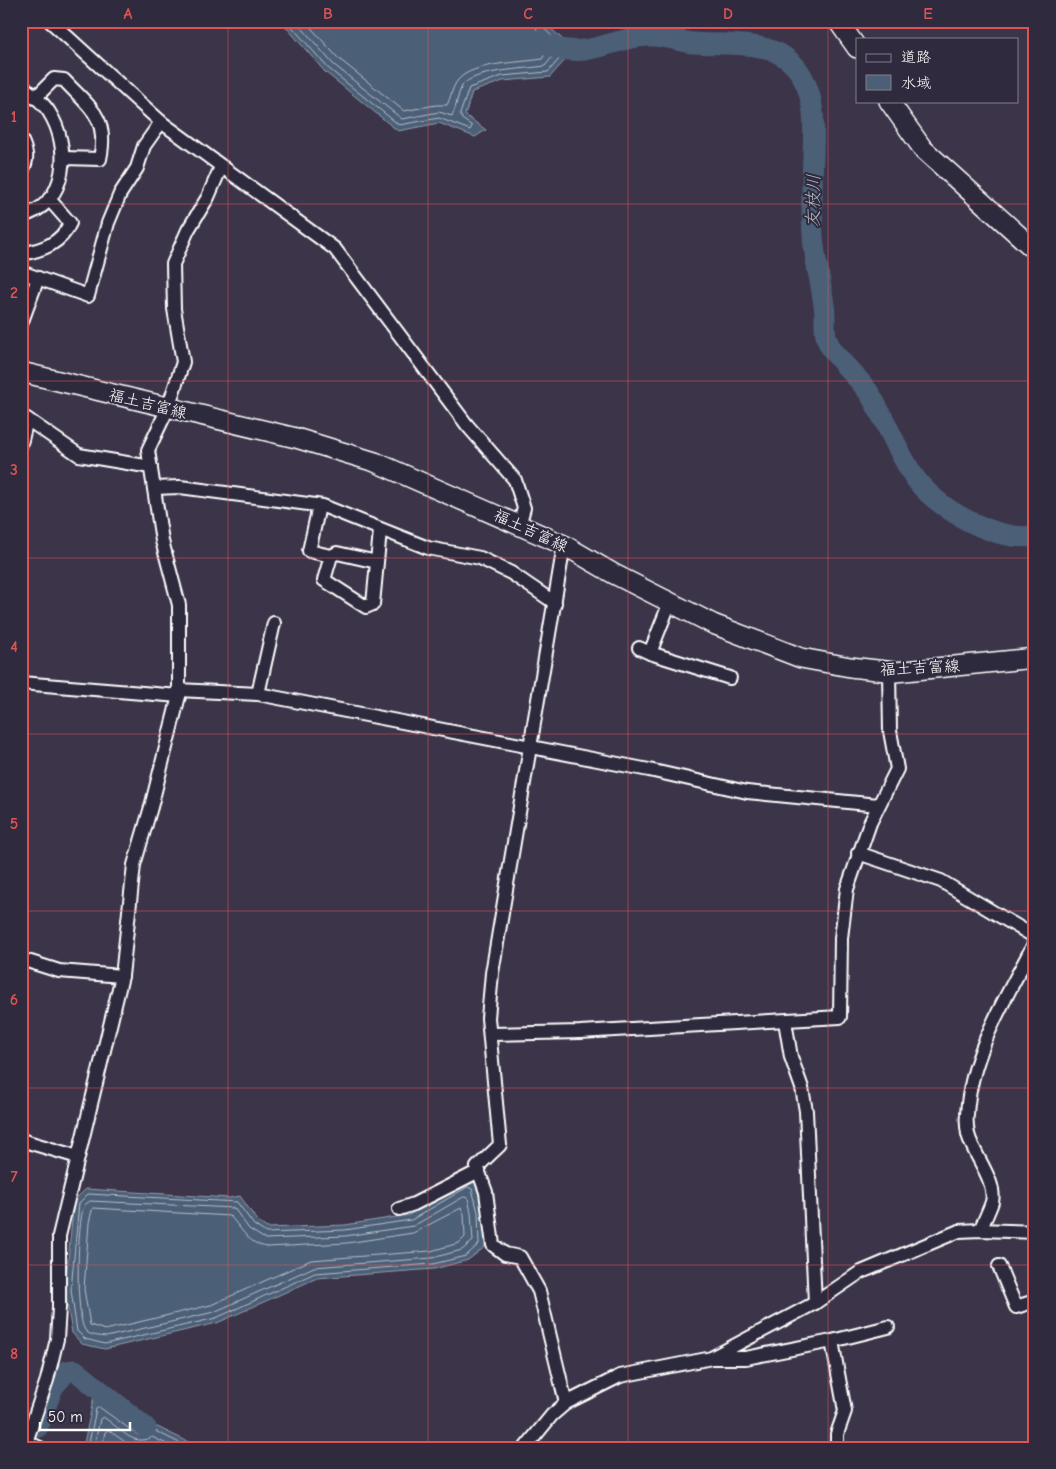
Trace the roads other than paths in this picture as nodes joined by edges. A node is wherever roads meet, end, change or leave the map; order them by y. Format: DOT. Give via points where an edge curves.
graph roads {
  1 [pos="50,21"];
  2 [pos="838,21"];
  3 [pos="856,47"];
  4 [pos="21,85"];
  5 [pos="35,98"];
  6 [pos="889,102"];
  7 [pos="161,122"];
  8 [pos="21,139"];
  9 [pos="64,158"];
  10 [pos="221,167"];
  11 [pos="21,172"];
  12 [pos="49,198"];
  13 [pos="21,216"];
  14 [pos="1035,250"];
  15 [pos="21,254"];
  16 [pos="21,272"];
  17 [pos="38,278"];
  18 [pos="21,324"];
  19 [pos="21,372"];
  20 [pos="168,408"];
  21 [pos="24,418"];
  22 [pos="21,444"];
  23 [pos="151,467"];
  24 [pos="154,488"];
  25 [pos="319,506"];
  26 [pos="519,526"];
  27 [pos="380,531"];
  28 [pos="564,545"];
  29 [pos="331,556"];
  30 [pos="377,562"];
  31 [pos="670,602"];
  32 [pos="556,603"];
  33 [pos="274,623"];
  34 [pos="1035,658"];
  35 [pos="889,671"];
  36 [pos="730,678"];
  37 [pos="21,683"];
  38 [pos="178,693"];
  39 [pos="258,694"];
  40 [pos="529,746"];
  41 [pos="878,805"];
  42 [pos="858,853"];
  43 [pos="1035,937"];
  44 [pos="1035,942"];
  45 [pos="21,959"];
  46 [pos="122,976"];
  47 [pos="785,1021"];
  48 [pos="491,1034"];
  49 [pos="21,1140"];
  50 [pos="78,1157"];
  51 [pos="479,1171"];
  52 [pos="399,1209"];
  53 [pos="980,1230"];
  54 [pos="1035,1232"];
  55 [pos="999,1266"];
  56 [pos="1035,1301"];
  57 [pos="815,1303"];
  58 [pos="888,1327"];
  59 [pos="832,1341"];
  60 [pos="712,1358"];
  61 [pos="566,1403"];
  62 [pos="25,1445"];
  63 [pos="40,1448"];
  64 [pos="525,1448"];
  65 [pos="837,1448"];
  1 -- 7 [label="street"];
  2 -- 3 [label="main road"];
  4 -- 5 [label="street"];
  5 -- 9 [label="street" via="49,110 61,137"];
  5 -- 9 [label="street" via="54,79 64,80 95,113 102,127 104,140 100,159"];
  6 -- 14 [label="main road" via="923,149"];
  7 -- 10 [label="street"];
  7 -- 17 [label="street" via="144,146 137,168 120,194 108,223 88,296"];
  8 -- 11 [label="street" via="27,152 27,163"];
  9 -- 12 [label="street" via="62,178"];
  10 -- 20 [label="street" via="173,264 174,309 182,362"];
  10 -- 26 [label="street" via="335,249 467,425 515,480 524,508"];
  12 -- 13 [label="street" via="39,208"];
  12 -- 15 [label="street" via="70,223 65,236 49,246"];
  16 -- 17 [label="street"];
  17 -- 18 [label="street"];
  19 -- 20 [label="main road, 福土吉富線"];
  20 -- 23 [label="street" via="148,450"];
  20 -- 26 [label="main road, 福土吉富線" via="296,438 375,462"];
  21 -- 22 [label="street"];
  21 -- 23 [label="street" via="79,455"];
  23 -- 24 [label="street"];
  24 -- 25 [label="street" via="180,487"];
  24 -- 38 [label="street" via="162,541 180,605"];
  25 -- 27 [label="street"];
  25 -- 29 [label="street" via="309,550"];
  26 -- 28 [label="main road, 福土吉富線"];
  27 -- 30 [label="street"];
  27 -- 32 [label="street" via="428,548 480,558 511,573"];
  28 -- 31 [label="main road, 福土吉富線"];
  28 -- 32 [label="street"];
  29 -- 30 [label="street" via="337,553"];
  29 -- 30 [label="street" via="324,580 366,607 373,604"];
  31 -- 35 [label="main road, 福土吉富線" via="714,624 801,658"];
  31 -- 36 [label="street" via="645,650"];
  32 -- 40 [label="street"];
  33 -- 39 [label="street"];
  34 -- 35 [label="main road, 福土吉富線"];
  35 -- 41 [label="street" via="890,731 897,769"];
  37 -- 38 [label="street"];
  38 -- 39 [label="street"];
  38 -- 46 [label="street" via="134,865"];
  39 -- 40 [label="street"];
  40 -- 41 [label="street" via="747,792"];
  40 -- 48 [label="street" via="492,973 488,1018"];
  41 -- 42 [label="street"];
  42 -- 43 [label="street" via="941,881"];
  42 -- 47 [label="street" via="847,890 841,938 840,1017"];
  44 -- 53 [label="street" via="999,1011 969,1092 968,1135 984,1167 992,1200"];
  45 -- 46 [label="street" via="59,971"];
  46 -- 50 [label="street"];
  47 -- 48 [label="street"];
  47 -- 57 [label="street" via="806,1111"];
  48 -- 51 [label="street" via="500,1145 478,1167"];
  49 -- 50 [label="street"];
  50 -- 62 [label="street" via="59,1236 57,1339"];
  51 -- 52 [label="street"];
  51 -- 61 [label="street" via="486,1192 493,1245 505,1254 520,1257 539,1291"];
  53 -- 54 [label="street"];
  53 -- 57 [label="street" via="960,1231 859,1273"];
  55 -- 56 [label="street" via="1016,1307"];
  57 -- 60 [label="street"];
  58 -- 59 [label="street"];
  59 -- 60 [label="street" via="746,1358"];
  59 -- 65 [label="street" via="844,1411"];
  60 -- 61 [label="street" via="620,1376"];
  61 -- 64 [label="street"];
  62 -- 63 [label="street"];
}
